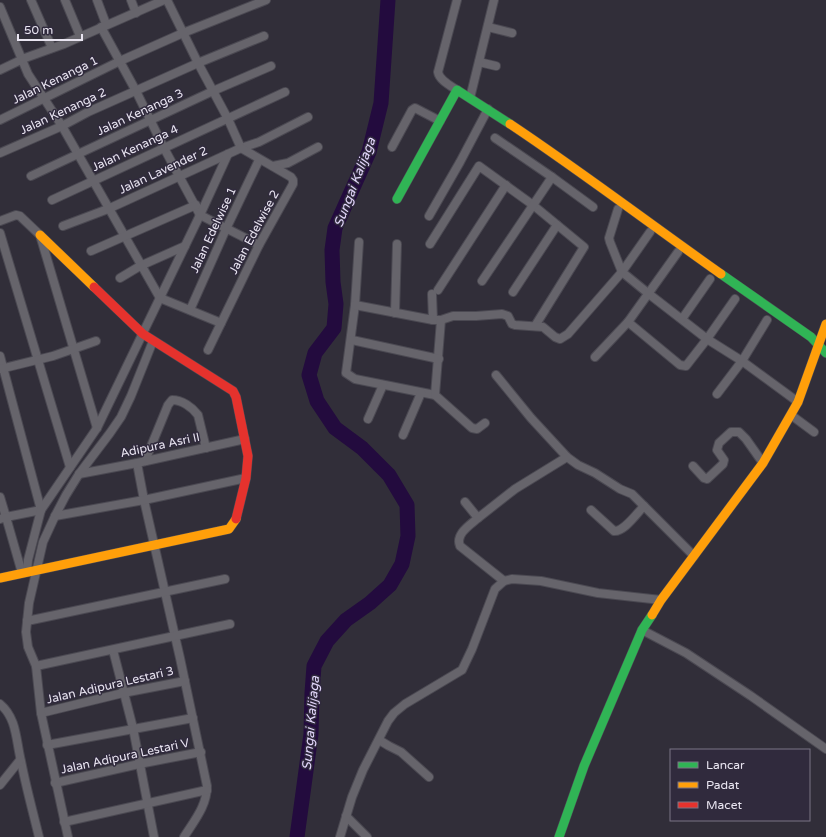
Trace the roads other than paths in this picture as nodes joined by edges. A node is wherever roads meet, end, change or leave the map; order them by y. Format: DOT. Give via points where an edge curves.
graph roads {
  1 [pos="31,0"];
  2 [pos="65,0"];
  3 [pos="97,0"];
  4 [pos="131,0"];
  5 [pos="166,0"];
  6 [pos="266,0"];
  7 [pos="457,0"];
  8 [pos="494,0"];
  9 [pos="0,7"];
  10 [pos="136,12"];
  11 [pos="104,26"];
  12 [pos="488,26"];
  13 [pos="8,29"];
  14 [pos="0,32"];
  15 [pos="183,33"];
  16 [pos="512,33"];
  17 [pos="80,36"];
  18 [pos="264,36"];
  19 [pos="52,48"];
  20 [pos="21,60"];
  21 [pos="120,61"];
  22 [pos="479,62"];
  23 [pos="198,63"];
  24 [pos="271,66"];
  25 [pos="496,66"];
  26 [pos="0,70"];
  27 [pos="136,90"];
  28 [pos="458,90"];
  29 [pos="213,91"];
  30 [pos="285,92"];
  31 [pos="44,98"];
  32 [pos="470,98"];
  33 [pos="488,109"];
  34 [pos="308,117"];
  35 [pos="228,119"];
  36 [pos="0,120"];
  37 [pos="150,120"];
  38 [pos="440,121"];
  39 [pos="62,126"];
  40 [pos="495,138"];
  41 [pos="318,147"];
  42 [pos="392,147"];
  43 [pos="164,148"];
  44 [pos="241,148"];
  45 [pos="0,153"];
  46 [pos="78,154"];
  47 [pos="228,154"];
  48 [pos="259,160"];
  49 [pos="273,166"];
  50 [pos="30,176"];
  51 [pos="180,176"];
  52 [pos="552,177"];
  53 [pos="92,182"];
  54 [pos="506,185"];
  55 [pos="397,199"];
  56 [pos="52,200"];
  57 [pos="533,205"];
  58 [pos="196,206"];
  59 [pos="593,207"];
  60 [pos="108,209"];
  61 [pos="618,209"];
  62 [pos="200,215"];
  63 [pos="430,216"];
  64 [pos="0,221"];
  65 [pos="557,225"];
  66 [pos="62,226"];
  67 [pos="226,229"];
  68 [pos="650,232"];
  69 [pos="0,233"];
  70 [pos="40,235"];
  71 [pos="124,237"];
  72 [pos="359,242"];
  73 [pos="397,244"];
  74 [pos="430,244"];
  75 [pos="259,245"];
  76 [pos="185,246"];
  77 [pos="91,251"];
  78 [pos="678,252"];
  79 [pos="140,266"];
  80 [pos="622,272"];
  81 [pos="120,278"];
  82 [pos="710,279"];
  83 [pos="482,281"];
  84 [pos="514,292"];
  85 [pos="649,294"];
  86 [pos="160,298"];
  87 [pos="735,299"];
  88 [pos="356,305"];
  89 [pos="190,310"];
  90 [pos="395,313"];
  91 [pos="682,319"];
  92 [pos="437,320"];
  93 [pos="767,320"];
  94 [pos="628,322"];
  95 [pos="221,323"];
  96 [pos="826,324"];
  97 [pos="535,326"];
  98 [pos="143,334"];
  99 [pos="707,339"];
  100 [pos="352,340"];
  101 [pos="96,341"];
  102 [pos="153,341"];
  103 [pos="819,345"];
  104 [pos="74,349"];
  105 [pos="208,350"];
  106 [pos="826,353"];
  107 [pos="0,356"];
  108 [pos="595,357"];
  109 [pos="439,359"];
  110 [pos="37,360"];
  111 [pos="742,361"];
  112 [pos="2,369"];
  113 [pos="496,375"];
  114 [pos="382,385"];
  115 [pos="421,393"];
  116 [pos="717,394"];
  117 [pos="435,395"];
  118 [pos="798,402"];
  119 [pos="791,415"];
  120 [pos="368,419"];
  121 [pos="485,423"];
  122 [pos="97,428"];
  123 [pos="814,432"];
  124 [pos="403,435"];
  125 [pos="245,439"];
  126 [pos="206,448"];
  127 [pos="567,457"];
  128 [pos="141,462"];
  129 [pos="763,463"];
  130 [pos="693,466"];
  131 [pos="70,467"];
  132 [pos="79,474"];
  133 [pos="246,478"];
  134 [pos="0,497"];
  135 [pos="144,500"];
  136 [pos="464,502"];
  137 [pos="644,506"];
  138 [pos="41,510"];
  139 [pos="591,510"];
  140 [pos="55,516"];
  141 [pos="3,518"];
  142 [pos="478,518"];
  143 [pos="154,546"];
  144 [pos="694,556"];
  145 [pos="29,572"];
  146 [pos="0,578"];
  147 [pos="225,579"];
  148 [pos="504,581"];
  149 [pos="164,591"];
  150 [pos="661,600"];
  151 [pos="27,621"];
  152 [pos="230,624"];
  153 [pos="642,630"];
  154 [pos="175,637"];
  155 [pos="113,650"];
  156 [pos="36,666"];
  157 [pos="185,681"];
  158 [pos="123,693"];
  159 [pos="1,708"];
  160 [pos="41,713"];
  161 [pos="192,718"];
  162 [pos="133,728"];
  163 [pos="379,740"];
  164 [pos="47,745"];
  165 [pos="826,749"];
  166 [pos="200,752"];
  167 [pos="20,760"];
  168 [pos="139,764"];
  169 [pos="430,778"];
  170 [pos="55,783"];
  171 [pos="0,785"];
  172 [pos="207,790"];
  173 [pos="147,804"];
  174 [pos="346,816"];
  175 [pos="64,822"];
  176 [pos="39,837"];
  177 [pos="68,837"];
  178 [pos="154,837"];
  179 [pos="184,837"];
  180 [pos="340,837"];
  181 [pos="367,837"];
  182 [pos="559,837"];
  1 -- 19 [label="street"];
  2 -- 17 [label="street"];
  3 -- 11 [label="street"];
  4 -- 10 [label="street"];
  5 -- 10 [label="street"];
  5 -- 15 [label="street"];
  6 -- 15 [label="street, Jalan Kenanga 1"];
  7 -- 28 [label="street" via="438,76"];
  8 -- 12 [label="street"];
  9 -- 13 [label="street"];
  10 -- 11 [label="street"];
  11 -- 17 [label="street"];
  11 -- 21 [label="street"];
  12 -- 16 [label="street"];
  12 -- 22 [label="street"];
  13 -- 14 [label="street"];
  13 -- 20 [label="street"];
  15 -- 21 [label="street, Jalan Kenanga 1"];
  15 -- 23 [label="street"];
  17 -- 19 [label="street"];
  18 -- 23 [label="street, Jalan Kenanga 2"];
  19 -- 20 [label="street"];
  20 -- 26 [label="street"];
  20 -- 31 [label="street"];
  21 -- 27 [label="street"];
  21 -- 31 [label="street, Jalan Kenanga 1"];
  22 -- 25 [label="street"];
  22 -- 32 [label="street"];
  23 -- 27 [label="street, Jalan Kenanga 2"];
  23 -- 29 [label="street"];
  24 -- 29 [label="street, Jalan Kenanga 3"];
  27 -- 37 [label="street"];
  27 -- 39 [label="street, Jalan Kenanga 2"];
  28 -- 32 [label="street"];
  28 -- 38 [label="street"];
  29 -- 35 [label="street"];
  29 -- 37 [label="street, Jalan Kenanga 3"];
  30 -- 35 [label="street, Jalan Kenanga 4"];
  31 -- 36 [label="street, Jalan Kenanga 1"];
  31 -- 39 [label="street"];
  32 -- 33 [label="street"];
  33 -- 63 [label="street"];
  33 -- 103 [label="street" via="561,158"];
  34 -- 44 [label="street, Jalan Lavender 2" via="259,142"];
  35 -- 43 [label="street, Jalan Kenanga 4"];
  35 -- 44 [label="street"];
  37 -- 43 [label="street"];
  37 -- 46 [label="street, Jalan Kenanga 3"];
  38 -- 42 [label="street" via="415,108"];
  38 -- 55 [label="street"];
  39 -- 45 [label="street, Jalan Kenanga 2"];
  39 -- 46 [label="street"];
  40 -- 52 [label="street"];
  41 -- 49 [label="street" via="288,163"];
  43 -- 51 [label="street"];
  43 -- 53 [label="street, Jalan Kenanga 4"];
  44 -- 47 [label="street, Jalan Lavender 2"];
  44 -- 48 [label="street, Jalan Edelwise 2"];
  46 -- 50 [label="street, Jalan Kenanga 3"];
  46 -- 53 [label="street"];
  47 -- 51 [label="street, Jalan Lavender 2"];
  47 -- 62 [label="street"];
  48 -- 49 [label="street, Jalan Edelwise 2"];
  48 -- 67 [label="street, Jalan Edelwise 1"];
  49 -- 75 [label="street, Jalan Edelwise 2" via="291,177 293,184"];
  51 -- 58 [label="street"];
  51 -- 60 [label="street, Jalan Lavender 2"];
  52 -- 57 [label="street"];
  52 -- 59 [label="street"];
  53 -- 56 [label="street, Jalan Kenanga 4"];
  53 -- 60 [label="street"];
  54 -- 57 [label="street"];
  54 -- 74 [label="street" via="479,166"];
  54 -- 92 [label="street" via="435,292"];
  57 -- 65 [label="street"];
  57 -- 83 [label="street"];
  58 -- 62 [label="street"];
  58 -- 71 [label="street"];
  60 -- 66 [label="street, Jalan Lavender 2"];
  60 -- 71 [label="street"];
  61 -- 80 [label="street" via="609,238"];
  62 -- 67 [label="street"];
  62 -- 76 [label="street"];
  64 -- 70 [label="street" via="20,216"];
  65 -- 84 [label="street"];
  65 -- 97 [label="street" via="584,247"];
  67 -- 75 [label="street"];
  67 -- 89 [label="street, Jalan Edelwise 1"];
  68 -- 80 [label="street"];
  69 -- 110 [label="street"];
  70 -- 98 [label="street"];
  70 -- 104 [label="street"];
  71 -- 77 [label="street"];
  71 -- 79 [label="street"];
  72 -- 88 [label="street"];
  73 -- 90 [label="street"];
  75 -- 95 [label="street, Jalan Edelwise 2"];
  76 -- 79 [label="street"];
  76 -- 86 [label="street"];
  78 -- 85 [label="street"];
  79 -- 81 [label="street"];
  79 -- 86 [label="street"];
  80 -- 85 [label="street"];
  80 -- 97 [label="street" via="565,337 560,339 543,327"];
  82 -- 91 [label="street"];
  85 -- 91 [label="street"];
  85 -- 94 [label="street"];
  86 -- 89 [label="street"];
  86 -- 98 [label="street"];
  87 -- 99 [label="street"];
  88 -- 90 [label="street"];
  88 -- 100 [label="street"];
  89 -- 95 [label="street"];
  90 -- 92 [label="street"];
  91 -- 99 [label="street"];
  92 -- 97 [label="street" via="453,316 502,314 508,316 515,326"];
  92 -- 109 [label="street"];
  93 -- 111 [label="street"];
  94 -- 99 [label="street" via="682,366 686,366"];
  94 -- 108 [label="street"];
  95 -- 105 [label="street, Jalan Edelwise 2"];
  96 -- 103 [label="street"];
  98 -- 102 [label="street"];
  98 -- 122 [label="street"];
  99 -- 111 [label="street"];
  100 -- 109 [label="street"];
  100 -- 114 [label="street" via="346,373 355,379"];
  101 -- 104 [label="street"];
  102 -- 125 [label="street" via="233,391"];
  102 -- 132 [label="street" via="121,417"];
  103 -- 106 [label="street"];
  103 -- 118 [label="street"];
  104 -- 110 [label="street"];
  104 -- 122 [label="street"];
  107 -- 112 [label="street"];
  109 -- 117 [label="street"];
  110 -- 112 [label="street"];
  110 -- 131 [label="street"];
  111 -- 116 [label="street"];
  111 -- 118 [label="street"];
  112 -- 138 [label="street"];
  113 -- 127 [label="street"];
  114 -- 115 [label="street"];
  114 -- 120 [label="street"];
  115 -- 117 [label="street"];
  115 -- 124 [label="street"];
  117 -- 121 [label="street" via="472,428 476,429"];
  118 -- 119 [label="street"];
  119 -- 123 [label="street"];
  119 -- 129 [label="street"];
  122 -- 131 [label="street"];
  125 -- 126 [label="street, Adipura Asri II"];
  125 -- 133 [label="street" via="248,456"];
  126 -- 128 [label="street, Adipura Asri II"];
  126 -- 128 [label="street" via="195,410 172,400"];
  127 -- 137 [label="street" via="632,494"];
  127 -- 142 [label="street" via="515,488"];
  128 -- 132 [label="street, Adipura Asri II"];
  128 -- 135 [label="street"];
  129 -- 130 [label="street" via="742,434 732,432 719,442 717,450 724,460 723,464 707,479"];
  129 -- 144 [label="street"];
  131 -- 138 [label="street"];
  132 -- 140 [label="street"];
  133 -- 135 [label="street"];
  133 -- 143 [label="street" via="236,519 230,528"];
  134 -- 141 [label="street"];
  135 -- 140 [label="street"];
  135 -- 143 [label="street"];
  136 -- 142 [label="street"];
  137 -- 139 [label="street" via="623,529 616,531"];
  137 -- 144 [label="street"];
  138 -- 141 [label="street"];
  138 -- 145 [label="street" via="28,560"];
  140 -- 145 [label="street"];
  141 -- 145 [label="street"];
  142 -- 148 [label="street" via="461,534 458,543"];
  143 -- 145 [label="street"];
  143 -- 149 [label="street"];
  144 -- 150 [label="street"];
  145 -- 146 [label="street"];
  145 -- 151 [label="street"];
  147 -- 149 [label="street"];
  148 -- 150 [label="street" via="541,581 598,593"];
  148 -- 163 [label="street" via="495,589 462,670 405,704 388,721"];
  149 -- 151 [label="street"];
  149 -- 154 [label="street"];
  150 -- 153 [label="street"];
  151 -- 156 [label="street" via="28,647"];
  152 -- 154 [label="street"];
  153 -- 165 [label="street" via="686,653"];
  153 -- 182 [label="street" via="584,766"];
  154 -- 155 [label="street"];
  154 -- 157 [label="street"];
  155 -- 156 [label="street"];
  155 -- 158 [label="street"];
  156 -- 160 [label="street"];
  157 -- 158 [label="street, Jalan Adipura Lestari 3"];
  157 -- 161 [label="street"];
  158 -- 160 [label="street, Jalan Adipura Lestari 3"];
  158 -- 162 [label="street"];
  159 -- 167 [label="street" via="13,724"];
  160 -- 164 [label="street"];
  161 -- 162 [label="street"];
  161 -- 166 [label="street"];
  162 -- 164 [label="street"];
  162 -- 168 [label="street"];
  163 -- 169 [label="street" via="400,752"];
  163 -- 174 [label="street" via="354,791"];
  164 -- 170 [label="street"];
  166 -- 168 [label="street, Jalan Adipura Lestari V"];
  166 -- 172 [label="street"];
  167 -- 171 [label="street"];
  167 -- 176 [label="street"];
  168 -- 170 [label="street, Jalan Adipura Lestari V"];
  168 -- 173 [label="street"];
  170 -- 175 [label="street"];
  172 -- 173 [label="street"];
  172 -- 179 [label="street" via="204,804"];
  173 -- 175 [label="street"];
  173 -- 178 [label="street"];
  174 -- 180 [label="street"];
  174 -- 181 [label="street"];
  175 -- 177 [label="street"];
}
